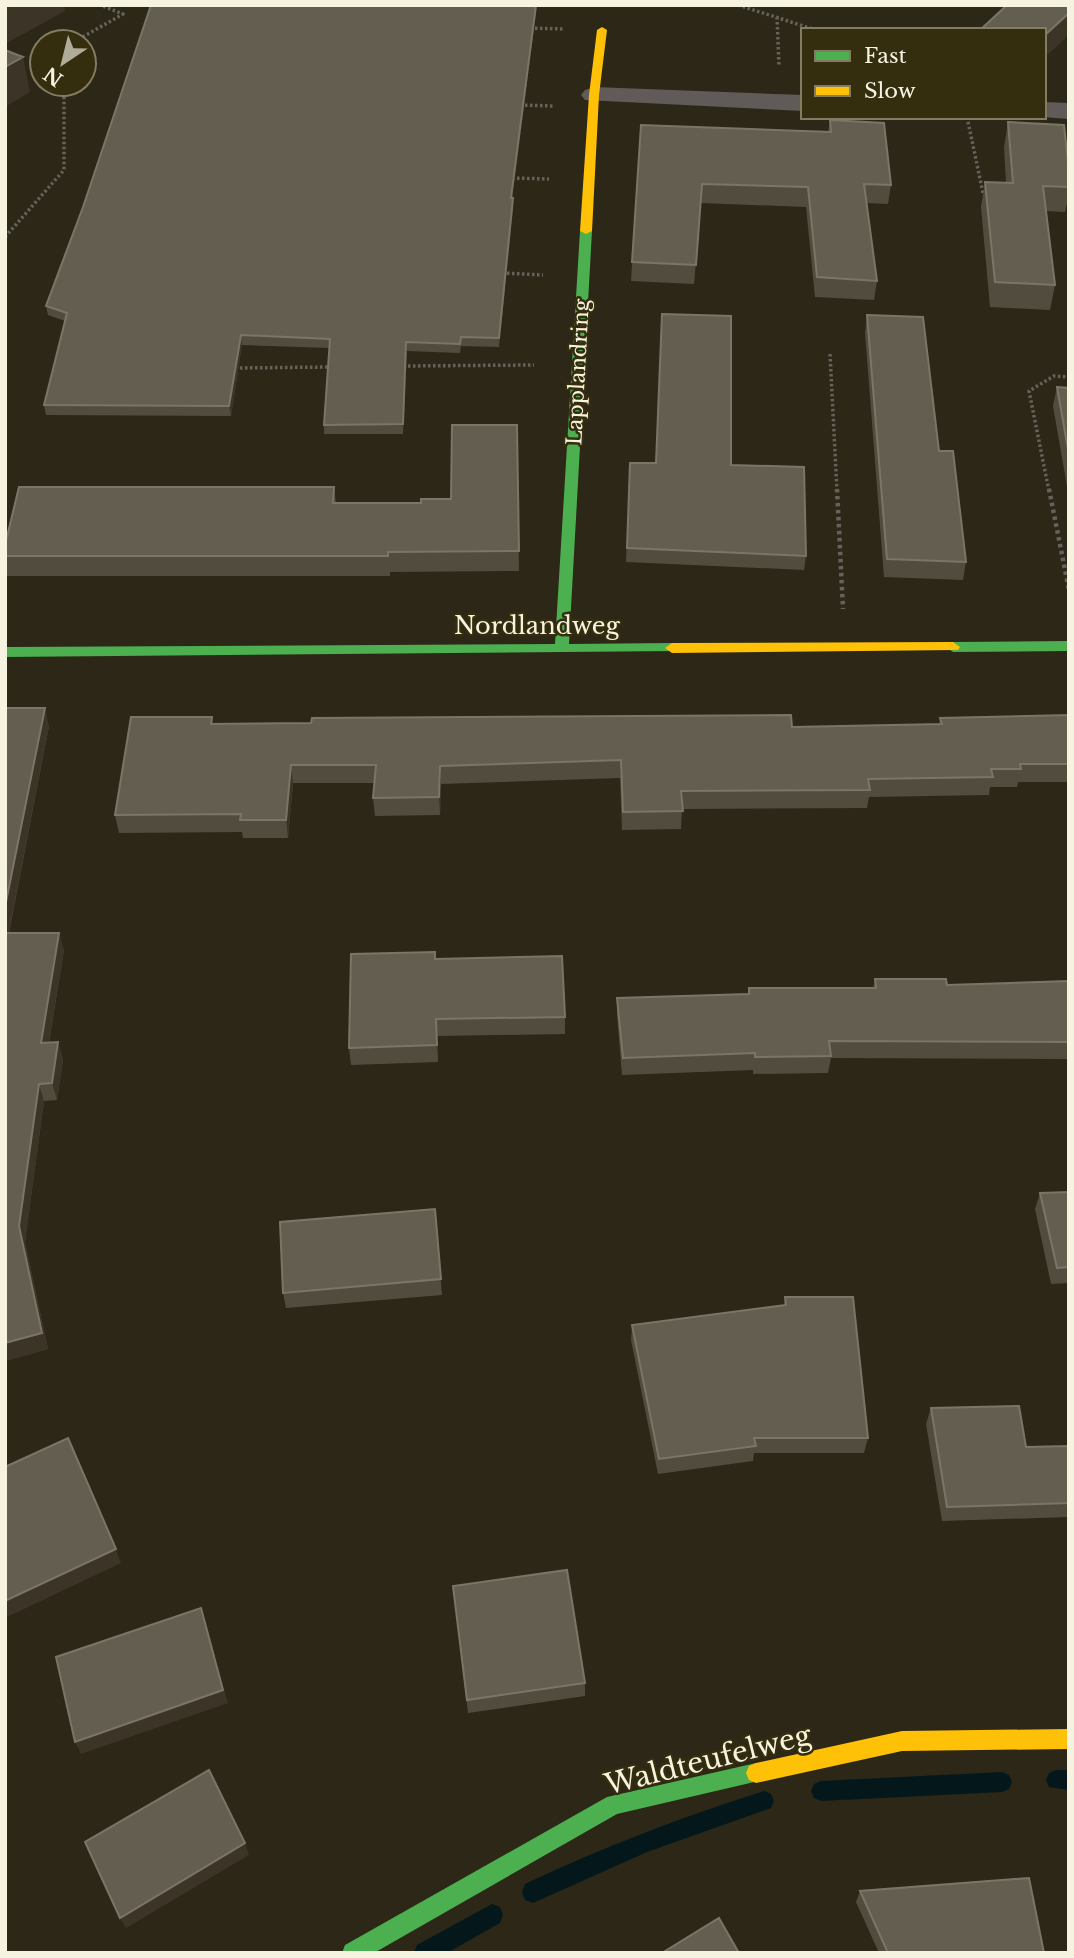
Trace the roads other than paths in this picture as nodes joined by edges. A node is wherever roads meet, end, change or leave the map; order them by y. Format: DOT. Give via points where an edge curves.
graph roads {
  1 [pos="601,30"];
  2 [pos="594,101"];
  3 [pos="791,102"];
  4 [pos="1046,110"];
  5 [pos="1069,111"];
  6 [pos="1069,646"];
  7 [pos="562,648"];
  8 [pos="5,652"];
  9 [pos="1069,1739"];
  10 [pos="353,1953"];
  1 -- 2 [label="street, Lapplandring"];
  2 -- 3 [label="street"];
  2 -- 7 [label="street, Lapplandring"];
  4 -- 5 [label="street"];
  6 -- 7 [label="street, Nordlandweg"];
  7 -- 8 [label="street, Nordlandweg"];
  9 -- 10 [label="street, Waldteufelweg" via="902,1741 614,1804"];
}
